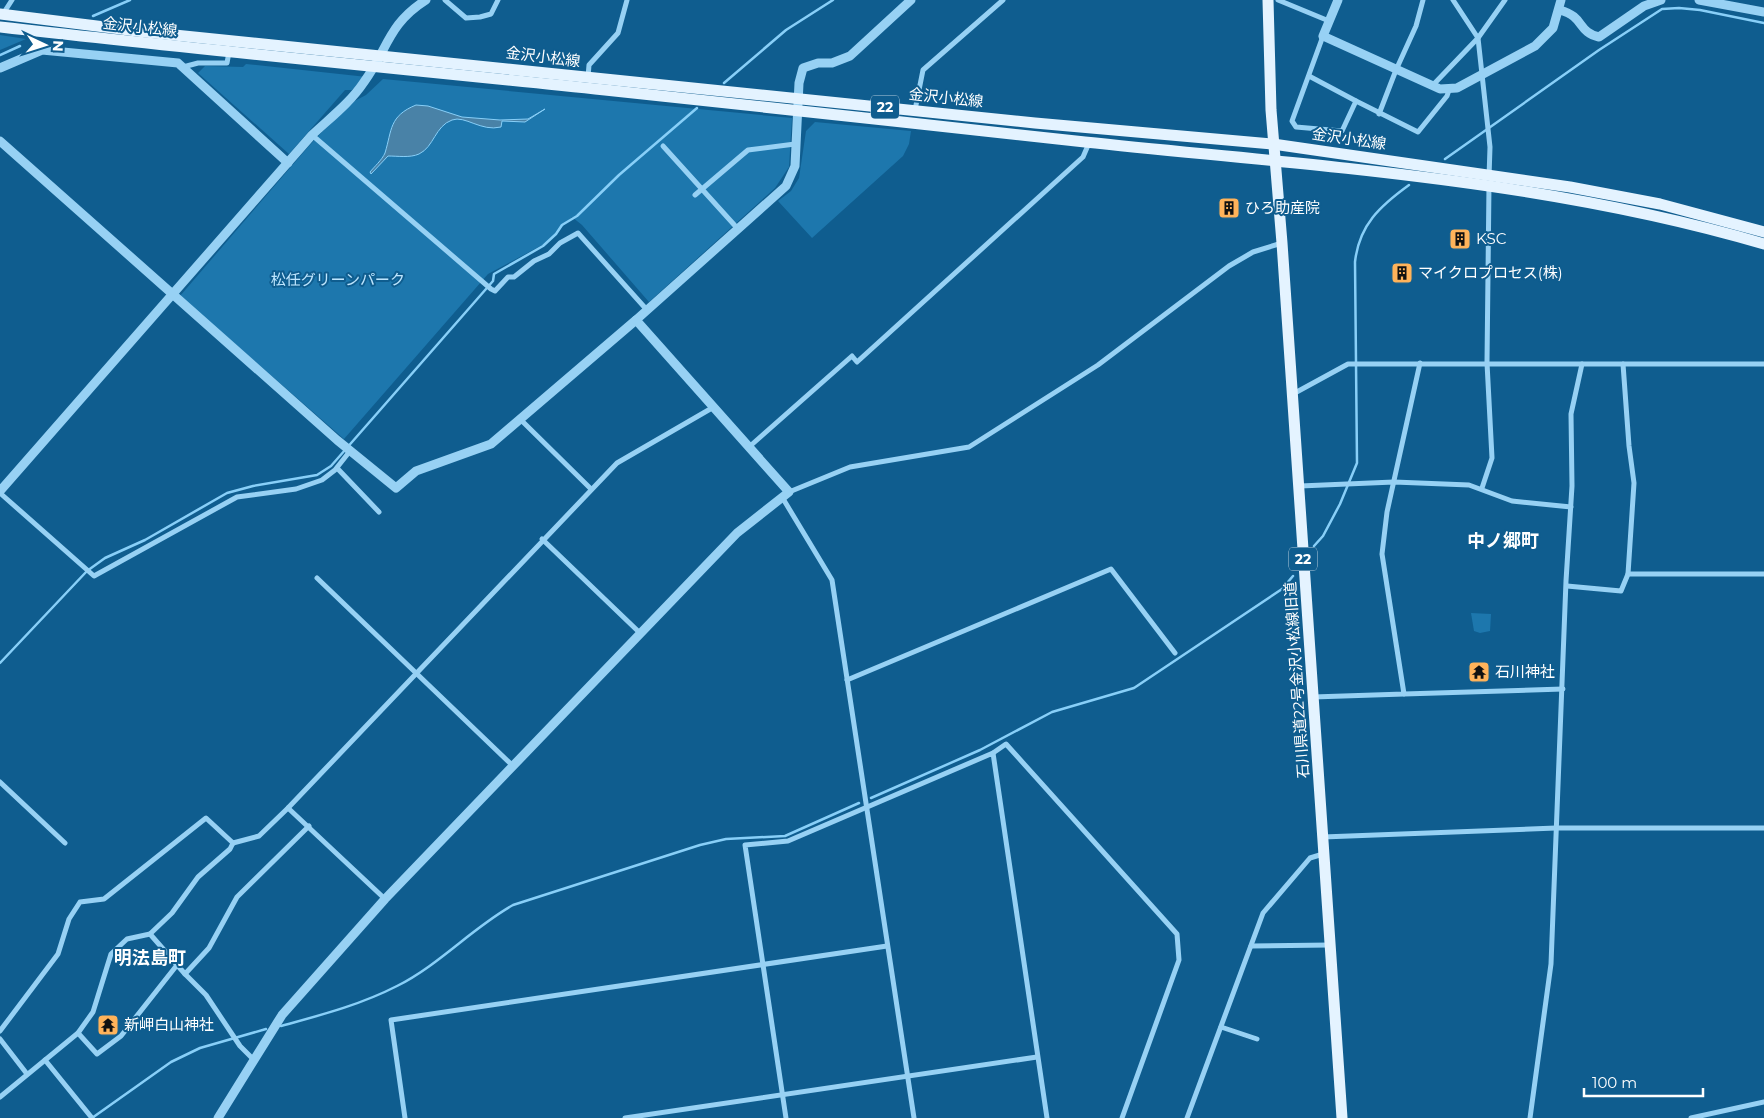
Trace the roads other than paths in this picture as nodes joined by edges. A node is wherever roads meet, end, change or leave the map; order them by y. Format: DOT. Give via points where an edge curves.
graph roads {
  1 [pos="12,0"];
  2 [pos="426,0"];
  3 [pos="445,0"];
  4 [pos="498,0"];
  5 [pos="627,0"];
  6 [pos="911,0"];
  7 [pos="1003,0"];
  8 [pos="1268,0"];
  9 [pos="1278,0"];
  10 [pos="1338,0"];
  11 [pos="1423,0"];
  12 [pos="1453,0"];
  13 [pos="1505,0"];
  14 [pos="1561,0"];
  15 [pos="1661,0"];
  16 [pos="1699,0"];
  17 [pos="1560,10"];
  18 [pos="1764,12"];
  19 [pos="1,15"];
  20 [pos="1329,21"];
  21 [pos="0,27"];
  22 [pos="1323,36"];
  23 [pos="1478,38"];
  24 [pos="229,52"];
  25 [pos="380,55"];
  26 [pos="373,66"];
  27 [pos="0,68"];
  28 [pos="183,68"];
  29 [pos="1396,70"];
  30 [pos="1483,74"];
  31 [pos="1309,76"];
  32 [pos="588,77"];
  33 [pos="1432,86"];
  34 [pos="1449,90"];
  35 [pos="798,99"];
  36 [pos="1356,101"];
  37 [pos="915,110"];
  38 [pos="797,111"];
  39 [pos="1379,114"];
  40 [pos="312,135"];
  41 [pos="0,141"];
  42 [pos="1089,142"];
  43 [pos="795,144"];
  44 [pos="1273,144"];
  45 [pos="663,146"];
  46 [pos="1275,160"];
  47 [pos="288,163"];
  48 [pos="1489,180"];
  49 [pos="702,189"];
  50 [pos="695,196"];
  51 [pos="738,229"];
  52 [pos="1764,232"];
  53 [pos="1282,243"];
  54 [pos="1764,244"];
  55 [pos="172,295"];
  56 [pos="647,310"];
  57 [pos="636,320"];
  58 [pos="1420,363"];
  59 [pos="1487,363"];
  60 [pos="1582,364"];
  61 [pos="1623,364"];
  62 [pos="1764,364"];
  63 [pos="1293,394"];
  64 [pos="712,408"];
  65 [pos="520,419"];
  66 [pos="749,447"];
  67 [pos="347,448"];
  68 [pos="337,468"];
  69 [pos="1394,482"];
  70 [pos="1298,486"];
  71 [pos="1482,488"];
  72 [pos="591,489"];
  73 [pos="0,492"];
  74 [pos="785,494"];
  75 [pos="1571,507"];
  76 [pos="379,512"];
  77 [pos="542,539"];
  78 [pos="1628,574"];
  79 [pos="1764,574"];
  80 [pos="317,578"];
  81 [pos="1566,586"];
  82 [pos="641,634"];
  83 [pos="1175,653"];
  84 [pos="415,673"];
  85 [pos="847,680"];
  86 [pos="1562,689"];
  87 [pos="1404,694"];
  88 [pos="1313,697"];
  89 [pos="993,752"];
  90 [pos="513,766"];
  91 [pos="0,782"];
  92 [pos="288,808"];
  93 [pos="865,809"];
  94 [pos="309,826"];
  95 [pos="1556,828"];
  96 [pos="1764,828"];
  97 [pos="1322,836"];
  98 [pos="233,842"];
  99 [pos="65,843"];
  100 [pos="1324,854"];
  101 [pos="385,899"];
  102 [pos="150,934"];
  103 [pos="1331,945"];
  104 [pos="887,946"];
  105 [pos="1251,946"];
  106 [pos="762,964"];
  107 [pos="177,965"];
  108 [pos="185,974"];
  109 [pos="1221,1027"];
  110 [pos="0,1031"];
  111 [pos="78,1033"];
  112 [pos="1257,1038"];
  113 [pos="0,1039"];
  114 [pos="1037,1057"];
  115 [pos="45,1060"];
  116 [pos="252,1060"];
  117 [pos="27,1074"];
  118 [pos="908,1077"];
  119 [pos="782,1094"];
  120 [pos="0,1097"];
  121 [pos="1764,1102"];
  122 [pos="90,1116"];
  123 [pos="218,1118"];
  124 [pos="405,1118"];
  125 [pos="625,1118"];
  126 [pos="786,1118"];
  127 [pos="914,1118"];
  128 [pos="1047,1118"];
  129 [pos="1122,1118"];
  130 [pos="1187,1118"];
  131 [pos="1342,1118"];
  132 [pos="1530,1118"];
  133 [pos="1691,1118"];
  1 -- 19 [label="street"];
  2 -- 25 [label="street" via="400,20"];
  3 -- 4 [label="street" via="466,18 491,14"];
  5 -- 32 [label="street" via="618,33 589,65"];
  6 -- 35 [label="street" via="850,56 803,68 798,83"];
  7 -- 37 [label="street" via="923,70"];
  8 -- 44 [label="main road, 石川県道22号金沢小松線旧道 / 22"];
  9 -- 20 [label="street"];
  10 -- 20 [label="street"];
  11 -- 29 [label="street" via="1416,26"];
  12 -- 23 [label="street"];
  13 -- 23 [label="street"];
  14 -- 17 [label="street"];
  15 -- 17 [label="street" via="1644,6 1599,37 1585,32 1576,16"];
  16 -- 18 [label="street"];
  17 -- 30 [label="street" via="1553,28 1535,46"];
  19 -- 25 [label="main road, 金沢小松線 / 22"];
  20 -- 22 [label="street"];
  21 -- 24 [label="main road, 金沢小松線 / 22"];
  22 -- 29 [label="street"];
  22 -- 31 [label="street"];
  23 -- 30 [label="street"];
  23 -- 33 [label="street"];
  24 -- 26 [label="main road, 金沢小松線 / 22"];
  24 -- 28 [label="street" via="227,63 198,63"];
  25 -- 26 [label="street"];
  25 -- 32 [label="main road, 金沢小松線 / 22"];
  26 -- 38 [label="main road, 金沢小松線 / 22"];
  26 -- 40 [label="street" via="351,99"];
  27 -- 28 [label="street" via="42,50 178,63"];
  28 -- 47 [label="street"];
  29 -- 33 [label="street"];
  29 -- 39 [label="street"];
  30 -- 34 [label="street"];
  30 -- 48 [label="street"];
  31 -- 36 [label="street"];
  31 -- 36 [label="street" via="1292,121 1296,127 1342,132"];
  32 -- 35 [label="main road, 金沢小松線 / 22"];
  33 -- 34 [label="street"];
  34 -- 39 [label="street" via="1418,132"];
  35 -- 37 [label="main road, 金沢小松線 / 22"];
  35 -- 38 [label="street"];
  36 -- 39 [label="street"];
  37 -- 44 [label="main road, 金沢小松線 / 22"];
  38 -- 42 [label="main road, 金沢小松線 / 22"];
  38 -- 43 [label="street"];
  40 -- 47 [label="street"];
  40 -- 56 [label="street" via="495,291 508,277 549,254 578,232"];
  41 -- 55 [label="street"];
  42 -- 46 [label="main road, 金沢小松線 / 22"];
  42 -- 66 [label="street" via="1083,157 857,362 852,356"];
  43 -- 49 [label="street" via="748,150"];
  43 -- 51 [label="street" via="795,166 786,186"];
  44 -- 46 [label="main road, 石川県道22号金沢小松線旧道 / 22"];
  44 -- 48 [label="main road, 金沢小松線 / 22"];
  45 -- 49 [label="street"];
  46 -- 48 [label="main road, 金沢小松線 / 22"];
  46 -- 53 [label="main road, 石川県道22号金沢小松線旧道 / 22"];
  47 -- 55 [label="street"];
  48 -- 52 [label="main road, 金沢小松線 / 22" via="1660,204"];
  48 -- 54 [label="main road, 金沢小松線 / 22" via="1705,227"];
  48 -- 59 [label="street"];
  49 -- 50 [label="street"];
  49 -- 51 [label="street"];
  51 -- 56 [label="street"];
  53 -- 63 [label="main road, 石川県道22号金沢小松線旧道 / 22"];
  53 -- 74 [label="street" via="1253,252 1229,266 1098,365 969,447 850,467"];
  55 -- 67 [label="street"];
  55 -- 73 [label="street"];
  56 -- 57 [label="street"];
  57 -- 64 [label="street"];
  57 -- 65 [label="street"];
  58 -- 59 [label="street"];
  58 -- 63 [label="street" via="1348,364"];
  58 -- 69 [label="street"];
  59 -- 60 [label="street"];
  59 -- 71 [label="street" via="1492,458"];
  60 -- 61 [label="street"];
  60 -- 75 [label="street" via="1571,414"];
  61 -- 62 [label="street"];
  61 -- 78 [label="street" via="1634,483"];
  63 -- 70 [label="main road, 石川県道22号金沢小松線旧道 / 22"];
  64 -- 66 [label="street"];
  64 -- 72 [label="street" via="617,463"];
  65 -- 67 [label="street" via="491,444 416,471 396,488"];
  65 -- 72 [label="street"];
  66 -- 74 [label="street"];
  67 -- 68 [label="street"];
  68 -- 73 [label="street" via="310,485 237,497 94,576"];
  68 -- 76 [label="street"];
  69 -- 70 [label="street"];
  69 -- 71 [label="street"];
  69 -- 87 [label="street" via="1382,554"];
  70 -- 88 [label="main road, 石川県道22号金沢小松線旧道 / 22"];
  71 -- 75 [label="street" via="1512,501"];
  72 -- 77 [label="street"];
  74 -- 82 [label="street" via="737,534"];
  74 -- 85 [label="street" via="832,580"];
  75 -- 81 [label="street"];
  77 -- 82 [label="street"];
  77 -- 84 [label="street"];
  78 -- 79 [label="street"];
  78 -- 81 [label="street" via="1621,591"];
  80 -- 84 [label="street"];
  81 -- 86 [label="street"];
  82 -- 90 [label="street"];
  83 -- 85 [label="street" via="1111,569"];
  84 -- 90 [label="street"];
  84 -- 92 [label="street"];
  85 -- 93 [label="street"];
  86 -- 87 [label="street"];
  86 -- 95 [label="street"];
  87 -- 88 [label="street"];
  88 -- 97 [label="main road, 石川県道22号金沢小松線旧道 / 22"];
  89 -- 93 [label="street"];
  89 -- 114 [label="street"];
  89 -- 129 [label="street" via="1006,744 1177,934 1179,960"];
  90 -- 101 [label="street"];
  91 -- 99 [label="street"];
  92 -- 94 [label="street"];
  92 -- 98 [label="street" via="259,836"];
  93 -- 104 [label="street"];
  93 -- 106 [label="street" via="788,841 745,845"];
  94 -- 101 [label="street"];
  94 -- 108 [label="street" via="237,898 209,948"];
  95 -- 96 [label="street"];
  95 -- 97 [label="street"];
  95 -- 132 [label="street" via="1551,964"];
  97 -- 100 [label="main road, 石川県道22号金沢小松線旧道 / 22"];
  98 -- 102 [label="street" via="230,849 198,877 172,912"];
  98 -- 110 [label="street" via="206,818 104,899 80,902 69,920 58,954"];
  100 -- 103 [label="main road, 石川県道22号金沢小松線旧道 / 22"];
  100 -- 105 [label="street" via="1310,858 1263,913"];
  101 -- 116 [label="street" via="282,1015"];
  102 -- 107 [label="street"];
  102 -- 111 [label="street" via="126,939 111,954 93,1012"];
  103 -- 105 [label="street"];
  103 -- 131 [label="main road, 石川県道22号金沢小松線旧道 / 22"];
  104 -- 106 [label="street"];
  104 -- 118 [label="street"];
  105 -- 109 [label="street"];
  106 -- 119 [label="street"];
  106 -- 124 [label="street" via="391,1020"];
  107 -- 108 [label="street"];
  107 -- 111 [label="street" via="121,1036 97,1054"];
  108 -- 116 [label="street" via="206,995"];
  109 -- 112 [label="street"];
  109 -- 130 [label="street"];
  111 -- 115 [label="street"];
  113 -- 117 [label="street"];
  114 -- 118 [label="street"];
  114 -- 128 [label="street"];
  115 -- 117 [label="street"];
  115 -- 122 [label="street"];
  116 -- 123 [label="street"];
  117 -- 120 [label="street"];
  118 -- 119 [label="street"];
  118 -- 127 [label="street"];
  119 -- 125 [label="street"];
  119 -- 126 [label="street"];
  121 -- 133 [label="street"];
}
